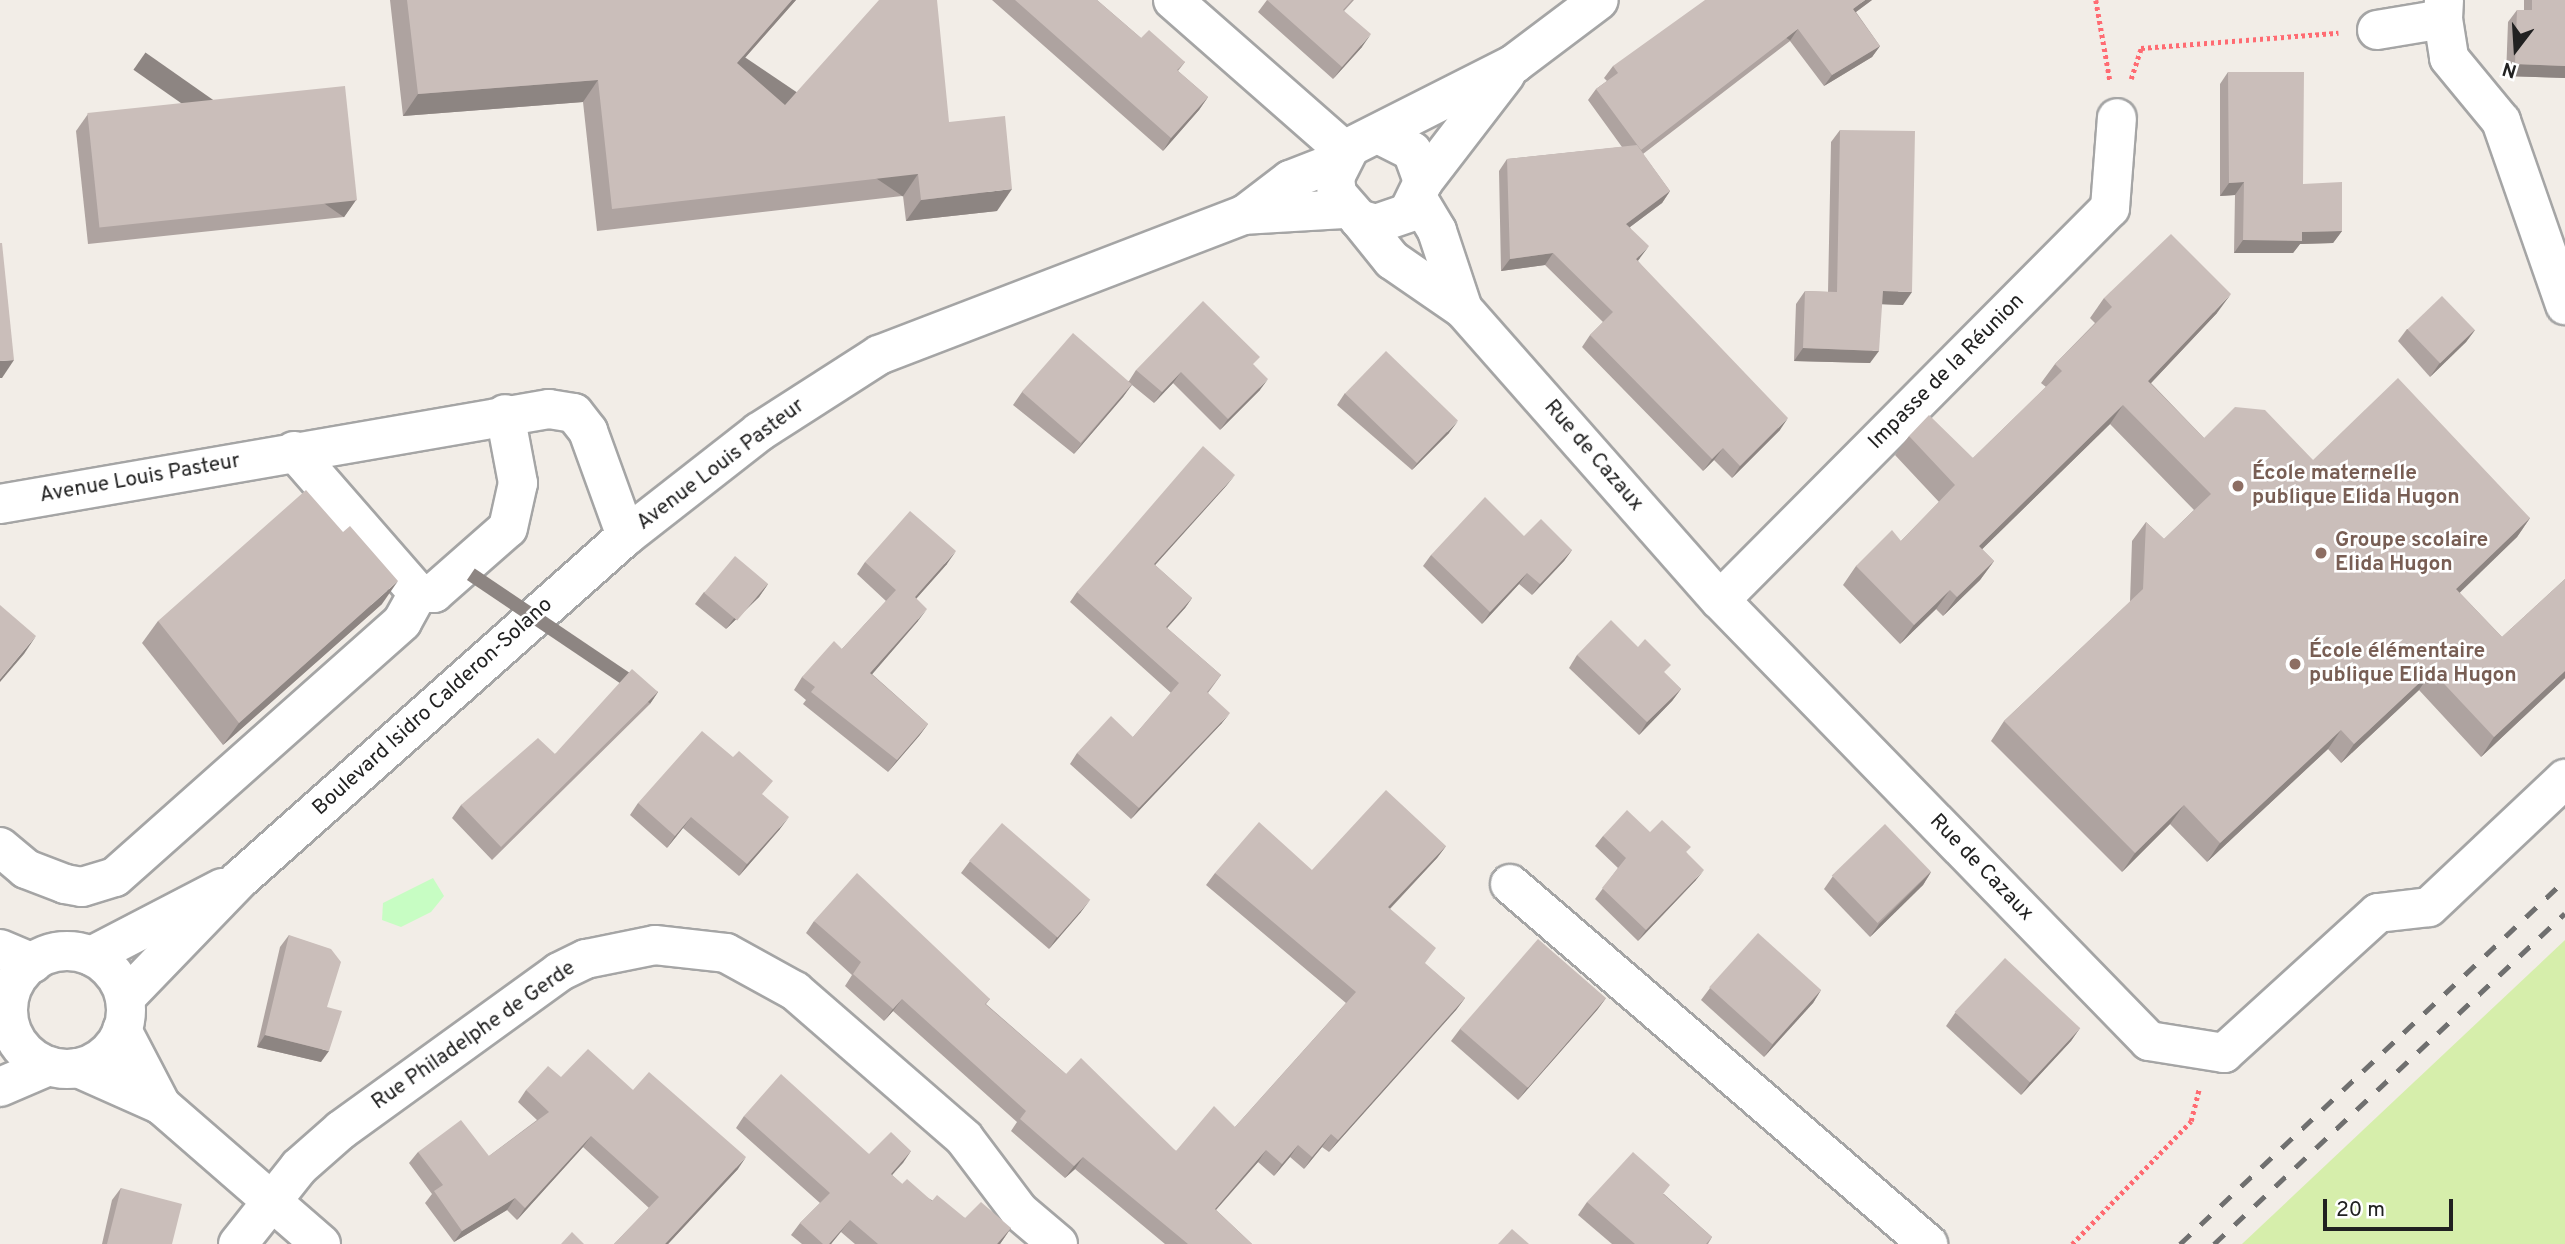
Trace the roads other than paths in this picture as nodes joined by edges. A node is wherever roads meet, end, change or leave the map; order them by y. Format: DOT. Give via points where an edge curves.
graph roads {
  1 [pos="1172,0"];
  2 [pos="1599,0"];
  3 [pos="2444,10"];
  4 [pos="2377,30"];
  5 [pos="1514,64"];
  6 [pos="2117,118"];
  7 [pos="1382,136"];
  8 [pos="1343,156"];
  9 [pos="1420,191"];
  10 [pos="1353,214"];
  11 [pos="1244,215"];
  12 [pos="2565,305"];
  13 [pos="1463,309"];
  14 [pos="505,414"];
  15 [pos="293,451"];
  16 [pos="0,504"];
  17 [pos="626,536"];
  18 [pos="418,593"];
  19 [pos="1720,600"];
  20 [pos="2565,779"];
  21 [pos="0,847"];
  22 [pos="240,879"];
  23 [pos="1510,884"];
  24 [pos="16,956"];
  25 [pos="91,956"];
  26 [pos="5,990"];
  27 [pos="123,1014"];
  28 [pos="6,1044"];
  29 [pos="64,1067"];
  30 [pos="0,1087"];
  31 [pos="162,1105"];
  32 [pos="269,1200"];
  33 [pos="238,1244"];
  34 [pos="321,1244"];
  35 [pos="1058,1244"];
  36 [pos="1928,1244"];
  1 -- 8 [label="street"];
  2 -- 5 [label="street"];
  3 -- 4 [label="street"];
  3 -- 12 [label="street" via="2449,58 2501,121"];
  5 -- 7 [label="street"];
  5 -- 9 [label="street"];
  6 -- 19 [label="street, Impasse de la Réunion" via="2110,208"];
  7 -- 8 [label="street" via="1364,138"];
  7 -- 9 [label="street" via="1412,151"];
  8 -- 10 [label="street" via="1337,194"];
  8 -- 11 [label="street, Avenue Louis Pasteur" via="1290,180"];
  9 -- 10 [label="street" via="1393,221"];
  9 -- 13 [label="street, Rue de Cazaux"];
  10 -- 11 [label="street, Avenue Louis Pasteur"];
  10 -- 13 [label="street, Rue de Cazaux" via="1392,260"];
  11 -- 17 [label="street, Avenue Louis Pasteur" via="879,355 759,432"];
  13 -- 19 [label="street, Rue de Cazaux"];
  14 -- 15 [label="street, Avenue Louis Pasteur"];
  14 -- 17 [label="street, Avenue Louis Pasteur" via="574,413 587,431"];
  14 -- 18 [label="street" via="518,483 509,527 445,586"];
  15 -- 16 [label="street, Avenue Louis Pasteur"];
  15 -- 18 [label="street"];
  17 -- 22 [label="street, Boulevard Isidro Calderon-Solano"];
  18 -- 21 [label="street" via="402,622 115,877 82,887 65,884 26,869"];
  19 -- 20 [label="street, Rue de Cazaux" via="2149,1041 2224,1053 2378,913 2429,907"];
  22 -- 25 [label="street, Boulevard Isidro Calderon-Solano"];
  22 -- 27 [label="street, Boulevard Isidro Calderon-Solano"];
  23 -- 36 [label="street"];
  24 -- 25 [label="street" via="55,952"];
  24 -- 26 [label="street"];
  25 -- 27 [label="street" via="107,966"];
  26 -- 28 [label="street"];
  27 -- 29 [label="street" via="110,1050"];
  27 -- 31 [label="street"];
  28 -- 29 [label="street"];
  29 -- 30 [label="street"];
  29 -- 31 [label="street"];
  31 -- 32 [label="street"];
  32 -- 33 [label="street, Rue Philadelphe de Gerde"];
  32 -- 34 [label="street"];
  32 -- 35 [label="street, Rue Philadelphe de Gerde" via="341,1130 559,972 620,949 690,946 758,966 795,991 964,1138 1019,1211"];
}
